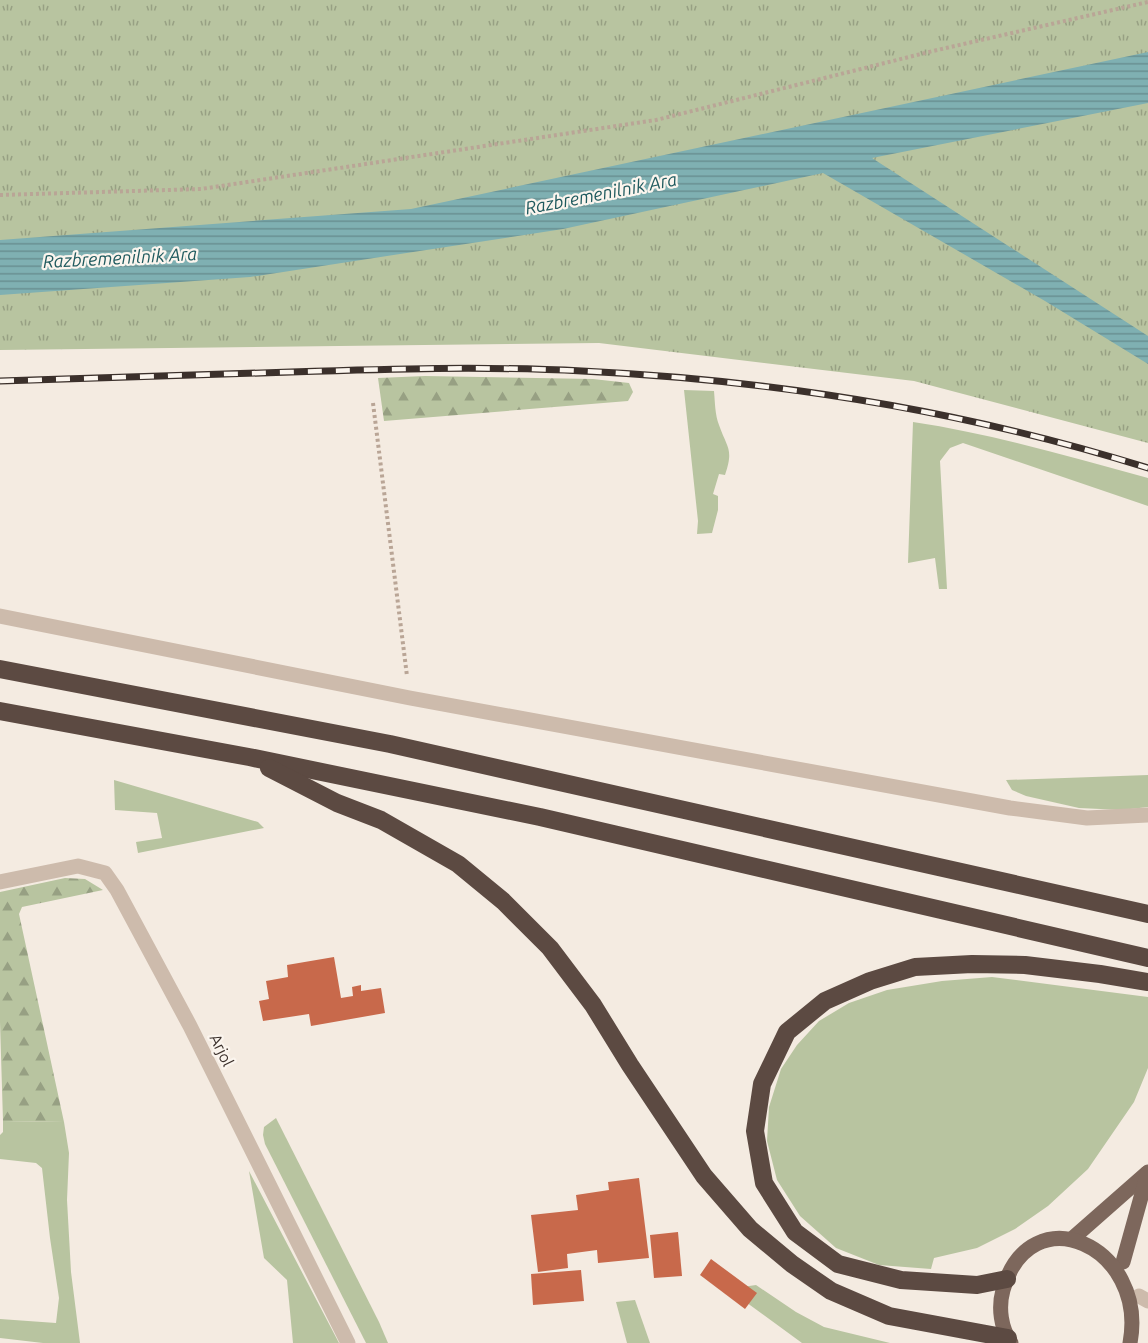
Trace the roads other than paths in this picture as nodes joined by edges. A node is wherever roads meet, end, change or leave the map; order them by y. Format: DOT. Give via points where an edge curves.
graph roads {
  1 [pos="0,616"];
  2 [pos="0,669"];
  3 [pos="0,711"];
  4 [pos="249,757"];
  5 [pos="1148,816"];
  6 [pos="0,882"];
  7 [pos="1148,914"];
  8 [pos="1148,958"];
  9 [pos="1148,982"];
  10 [pos="1148,1172"];
  11 [pos="1073,1238"];
  12 [pos="1123,1262"];
  13 [pos="1006,1279"];
  14 [pos="1143,1299"];
  15 [pos="1009,1340"];
  16 [pos="348,1343"];
  17 [pos="1130,1343"];
  1 -- 5 [label="street" via="410,698 1010,808 1087,818"];
  2 -- 7 [label="highway" via="390,744"];
  3 -- 4 [label="highway"];
  4 -- 8 [label="highway" via="540,817"];
  4 -- 15 [label="highway" via="337,803 381,820 458,864 502,901 549,948 593,1005 705,1176 750,1229 792,1264 831,1291 889,1316"];
  6 -- 16 [label="street, Arjol" via="78,866 105,873 190,1026"];
  9 -- 13 [label="highway" via="1025,965 915,967 825,1001 787,1032 762,1084 755,1131 764,1183 795,1232 838,1264 901,1280 977,1285"];
  10 -- 11 [label="main road"];
  10 -- 12 [label="main road"];
  11 -- 12 [label="main road" via="1092,1241"];
  11 -- 13 [label="main road" via="1041,1244 1027,1253"];
  12 -- 14 [label="main road"];
  13 -- 15 [label="main road" via="1000,1309"];
  14 -- 17 [label="main road"];
}
